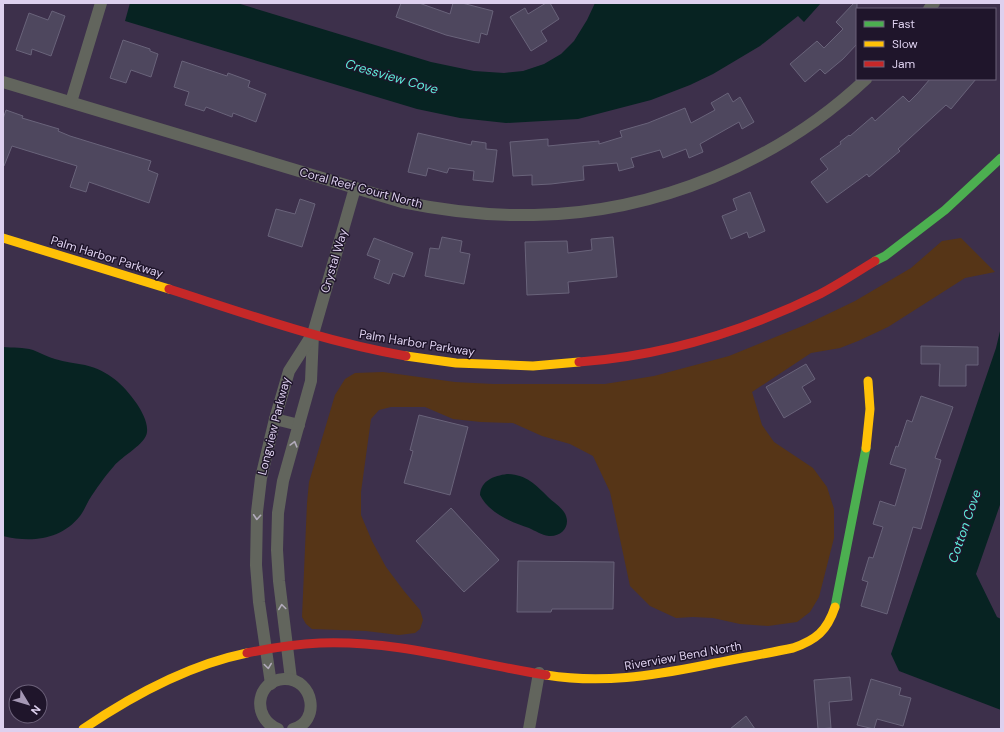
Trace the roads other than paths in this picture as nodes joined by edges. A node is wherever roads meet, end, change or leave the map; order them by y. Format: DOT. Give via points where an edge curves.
graph roads {
  1 [pos="101,3"];
  2 [pos="865,80"];
  3 [pos="3,82"];
  4 [pos="71,102"];
  5 [pos="1001,158"];
  6 [pos="355,188"];
  7 [pos="3,238"];
  8 [pos="313,334"];
  9 [pos="868,381"];
  10 [pos="275,419"];
  11 [pos="299,425"];
  12 [pos="287,645"];
  13 [pos="266,649"];
  14 [pos="540,673"];
  15 [pos="291,679"];
  16 [pos="271,684"];
  17 [pos="83,729"];
  18 [pos="278,729"];
  19 [pos="293,729"];
  20 [pos="529,729"];
  1 -- 4 [label="street"];
  2 -- 6 [label="street, Coral Reef Court North" via="842,101 805,128 748,161 657,197 615,206 555,214 492,214 426,206 382,197"];
  3 -- 4 [label="street, Coral Reef Court North"];
  4 -- 6 [label="street, Coral Reef Court North"];
  5 -- 8 [label="street, Palm Harbor Parkway" via="937,217 851,277 765,319 677,347 582,364 479,365 389,352"];
  6 -- 8 [label="street, Crystal Way"];
  7 -- 8 [label="street, Palm Harbor Parkway"];
  8 -- 10 [label="street, Longview Parkway" via="289,371"];
  8 -- 11 [label="street, Longview Parkway" via="311,382"];
  9 -- 14 [label="street, Riverview Bend North" via="869,422 860,482 835,608 828,625 818,637 793,648 647,677 600,679 558,677"];
  10 -- 11 [label="street"];
  10 -- 13 [label="street, Longview Parkway, one-way" via="261,478 256,540 257,584"];
  12 -- 11 [label="street, Longview Parkway, one-way" via="279,581 278,513 283,481"];
  12 -- 13 [label="street, Riverview Bend North"];
  12 -- 14 [label="street, Riverview Bend North" via="346,642 376,644"];
  12 -- 15 [label="street, Longview Parkway"];
  13 -- 16 [label="street, Longview Parkway, one-way"];
  13 -- 17 [label="street, Riverview Bend North" via="217,662 165,681 115,707"];
  14 -- 20 [label="street"];
  15 -- 16 [label="street" via="277,680"];
  15 -- 19 [label="street" via="302,685 310,695 311,701 308,717 303,724"];
  16 -- 18 [label="street" via="261,697 261,714 265,721"];
}
